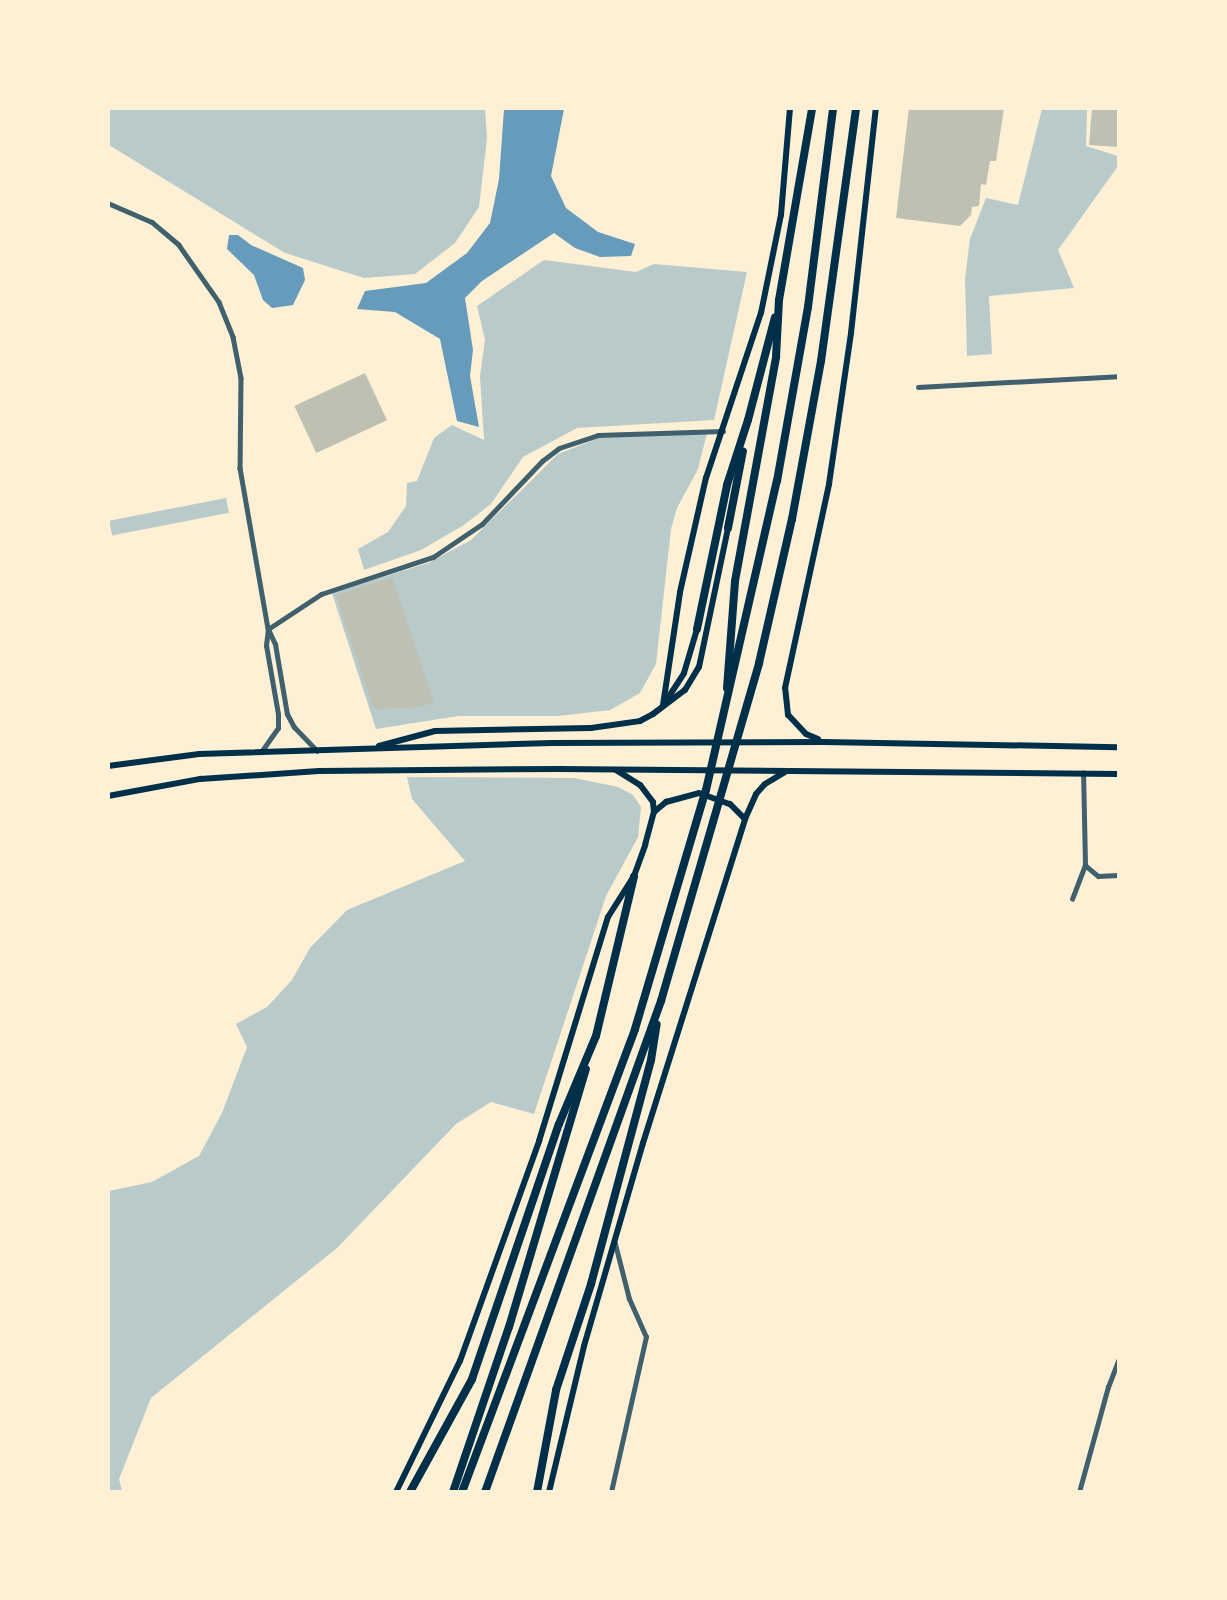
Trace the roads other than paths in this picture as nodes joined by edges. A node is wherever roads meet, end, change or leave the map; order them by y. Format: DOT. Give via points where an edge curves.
graph roads {
  1 [pos="790,108"];
  2 [pos="806,108"];
  3 [pos="812,108"];
  4 [pos="833,108"];
  5 [pos="856,108"];
  6 [pos="876,108"];
  7 [pos="803,162"];
  8 [pos="108,203"];
  9 [pos="779,300"];
  10 [pos="1118,376"];
  11 [pos="918,387"];
  12 [pos="748,420"];
  13 [pos="723,431"];
  14 [pos="728,528"];
  15 [pos="268,629"];
  16 [pos="697,629"];
  17 [pos="663,705"];
  18 [pos="725,712"];
  19 [pos="823,741"];
  20 [pos="1118,747"];
  21 [pos="367,749"];
  22 [pos="317,751"];
  23 [pos="261,752"];
  24 [pos="108,766"];
  25 [pos="614,769"];
  26 [pos="787,771"];
  27 [pos="1083,773"];
  28 [pos="1118,774"];
  29 [pos="108,796"];
  30 [pos="654,812"];
  31 [pos="745,820"];
  32 [pos="1085,865"];
  33 [pos="1118,875"];
  34 [pos="634,876"];
  35 [pos="1072,899"];
  36 [pos="661,1001"];
  37 [pos="596,1036"];
  38 [pos="615,1244"];
  39 [pos="1118,1361"];
  40 [pos="396,1492"];
  41 [pos="410,1492"];
  42 [pos="453,1492"];
  43 [pos="462,1492"];
  44 [pos="485,1492"];
  45 [pos="537,1492"];
  46 [pos="549,1492"];
  47 [pos="611,1492"];
  48 [pos="1079,1492"];
  1 -- 13 [label="main road" via="780,215 761,313"];
  2 -- 7 [label="highway"];
  3 -- 7 [label="highway"];
  4 -- 18 [label="highway" via="810,295 781,459"];
  5 -- 36 [label="highway" via="833,287 794,510 759,663"];
  6 -- 19 [label="main road" via="853,321 829,484 785,688 795,724"];
  7 -- 9 [label="highway"];
  8 -- 15 [label="street" via="152,222 179,245 219,302 233,337 241,378 240,468"];
  9 -- 12 [label="highway"];
  9 -- 18 [label="highway" via="776,357 735,581"];
  10 -- 11 [label="street"];
  12 -- 14 [label="highway"];
  12 -- 16 [label="highway" via="727,485"];
  13 -- 15 [label="street" via="598,435 559,449 482,524 433,557 321,594"];
  13 -- 17 [label="main road" via="706,478 680,592"];
  14 -- 17 [label="main road" via="699,667 685,690"];
  15 -- 22 [label="street" via="275,644 287,714"];
  15 -- 23 [label="street" via="278,728"];
  16 -- 17 [label="main road" via="684,673"];
  17 -- 21 [label="main road" via="640,721 622,724 435,731"];
  18 -- 43 [label="highway" via="689,852 609,1105"];
  19 -- 20 [label="main road"];
  19 -- 21 [label="main road"];
  21 -- 22 [label="main road"];
  22 -- 23 [label="main road"];
  23 -- 24 [label="main road" via="199,754"];
  25 -- 26 [label="main road"];
  25 -- 29 [label="main road" via="319,771 200,779"];
  25 -- 30 [label="main road" via="647,791"];
  26 -- 27 [label="main road"];
  26 -- 31 [label="main road" via="756,794"];
  27 -- 28 [label="main road"];
  27 -- 32 [label="street"];
  30 -- 31 [label="main road" via="666,802 699,793 730,804"];
  30 -- 34 [label="main road"];
  31 -- 38 [label="main road"];
  32 -- 33 [label="street" via="1098,876"];
  32 -- 35 [label="street"];
  34 -- 37 [label="highway"];
  34 -- 40 [label="main road" via="608,917 539,1141 460,1361"];
  36 -- 44 [label="highway"];
  36 -- 45 [label="highway" via="651,1060 591,1284 556,1390"];
  37 -- 41 [label="highway" via="559,1124 472,1378"];
  37 -- 42 [label="highway" via="517,1301"];
  38 -- 46 [label="main road"];
  38 -- 47 [label="street" via="629,1299 646,1337"];
  39 -- 48 [label="street"];
}
